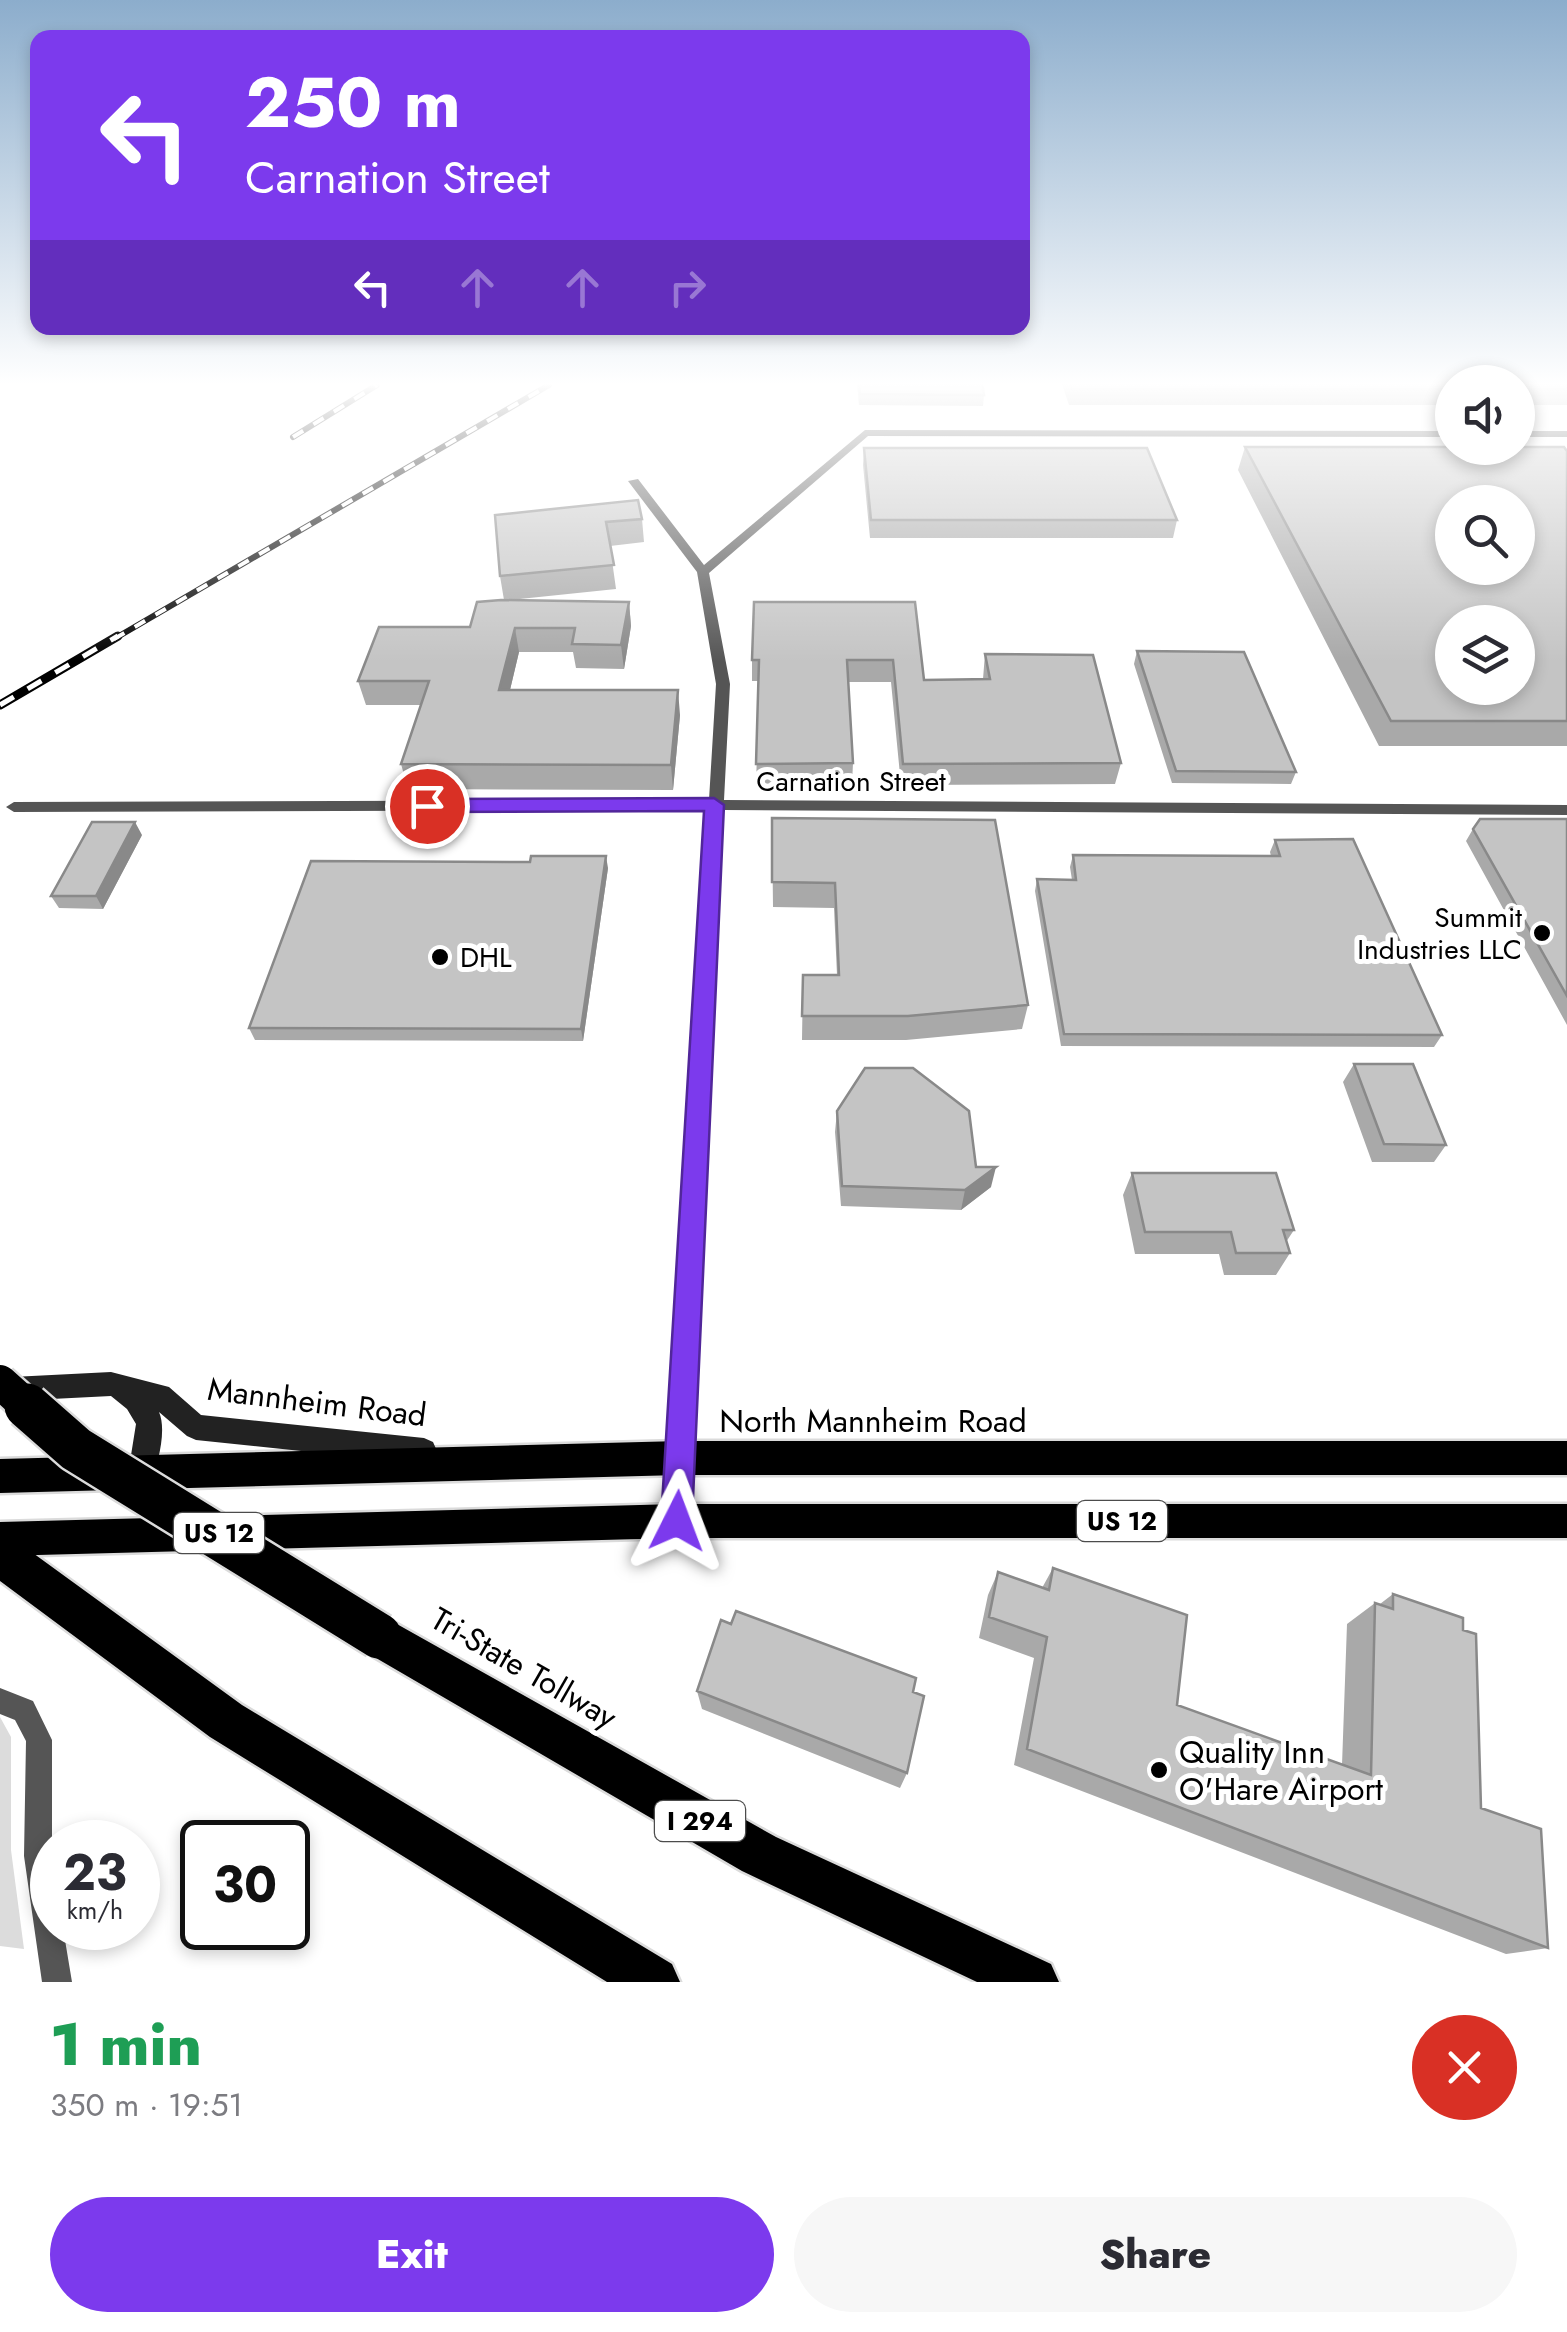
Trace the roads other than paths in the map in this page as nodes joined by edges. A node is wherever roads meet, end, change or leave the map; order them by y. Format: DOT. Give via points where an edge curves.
graph roads {
  1 [pos="813,477"];
  2 [pos="634,481"];
  3 [pos="703,572"];
  4 [pos="714,805"];
  5 [pos="14,807"];
  6 [pos="1567,810"];
  7 [pos="111,1384"];
  8 [pos="0,1386"];
  9 [pos="680,1458"];
  10 [pos="1567,1458"];
  11 [pos="525,1462"];
  12 [pos="141,1474"];
  13 [pos="0,1476"];
  14 [pos="677,1521"];
  15 [pos="1567,1521"];
  16 [pos="0,1539"];
  17 [pos="0,1555"];
  18 [pos="0,1701"];
  19 [pos="57,1982"];
  20 [pos="654,1982"];
  21 [pos="1033,1982"];
  1 -- 3 [label="street"];
  2 -- 3 [label="street"];
  3 -- 4 [label="street" via="723,684"];
  4 -- 5 [label="street, Carnation Street"];
  4 -- 6 [label="street, Carnation Street"];
  4 -- 9 [label="street"];
  7 -- 8 [label="street, Mannheim Road"];
  7 -- 11 [label="street, Mannheim Road" via="160,1396 196,1427"];
  7 -- 12 [label="street" via="136,1400 150,1421"];
  8 -- 21 [label="highway, Tri-State Tollway / I 294, bridge" via="76,1449 379,1636 759,1854"];
  9 -- 10 [label="main road, North Mannheim Road / US 12"];
  9 -- 11 [label="main road, North Mannheim Road / US 12"];
  9 -- 14 [label="street"];
  11 -- 12 [label="main road, North Mannheim Road / US 12"];
  12 -- 13 [label="main road, North Mannheim Road / US 12"];
  14 -- 15 [label="main road, US 12"];
  14 -- 16 [label="main road, US 12"];
  17 -- 20 [label="highway" via="226,1720"];
  18 -- 19 [label="street" via="24,1710 39,1740 38,1856"];
}
